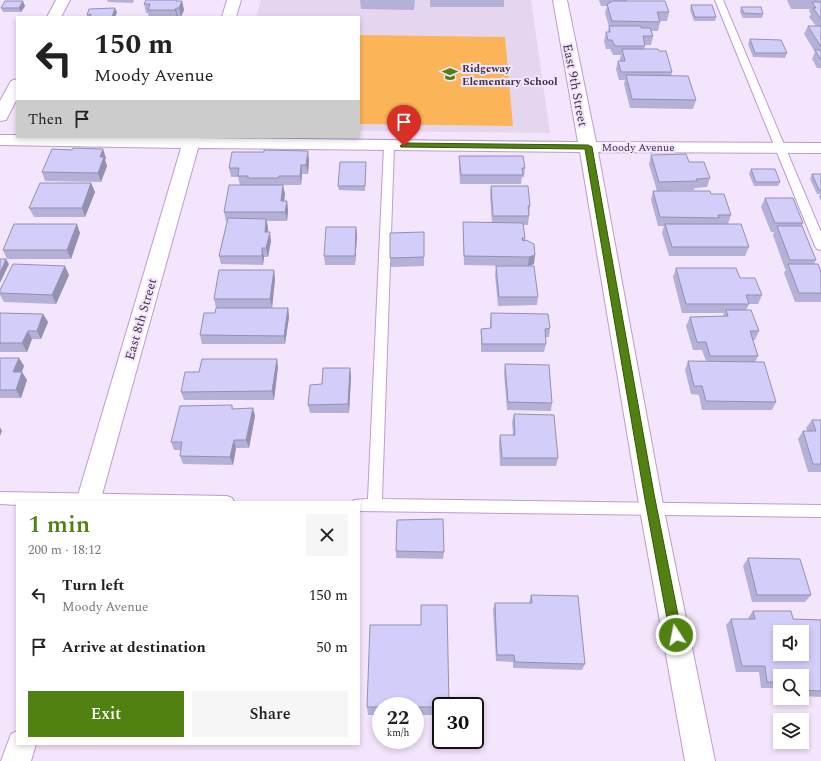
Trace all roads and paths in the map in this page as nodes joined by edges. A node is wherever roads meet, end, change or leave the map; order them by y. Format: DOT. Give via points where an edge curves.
graph roads {
  1 [pos="63,0"];
  2 [pos="234,0"];
  3 [pos="560,0"];
  4 [pos="719,0"];
  5 [pos="55,16"];
  6 [pos="229,16"];
  7 [pos="16,86"];
  8 [pos="0,116"];
  9 [pos="0,140"];
  10 [pos="192,140"];
  11 [pos="389,146"];
  12 [pos="588,147"];
  13 [pos="779,148"];
  14 [pos="821,148"];
  15 [pos="821,246"];
  16 [pos="0,498"];
  17 [pos="89,500"];
  18 [pos="158,501"];
  19 [pos="360,505"];
  20 [pos="375,505"];
  21 [pos="652,510"];
  22 [pos="821,511"];
  23 [pos="21,745"];
  24 [pos="16,761"];
  25 [pos="700,761"];
  1 -- 5 [label="street"];
  2 -- 6 [label="street"];
  3 -- 12 [label="street, East 9th Street"];
  4 -- 13 [label="lane"];
  7 -- 8 [label="street"];
  9 -- 10 [label="street, Moody Avenue"];
  10 -- 11 [label="street, Moody Avenue"];
  10 -- 17 [label="street, East 8th Street"];
  11 -- 12 [label="street, Moody Avenue"];
  11 -- 20 [label="lane"];
  12 -- 13 [label="street, Moody Avenue"];
  12 -- 21 [label="street, East 9th Street"];
  13 -- 14 [label="street, Moody Avenue"];
  13 -- 15 [label="lane"];
  16 -- 17 [label="lane"];
  17 -- 18 [label="lane"];
  19 -- 20 [label="lane"];
  20 -- 21 [label="lane"];
  21 -- 22 [label="lane"];
  21 -- 25 [label="street, East 9th Street"];
  23 -- 24 [label="street"];
}
